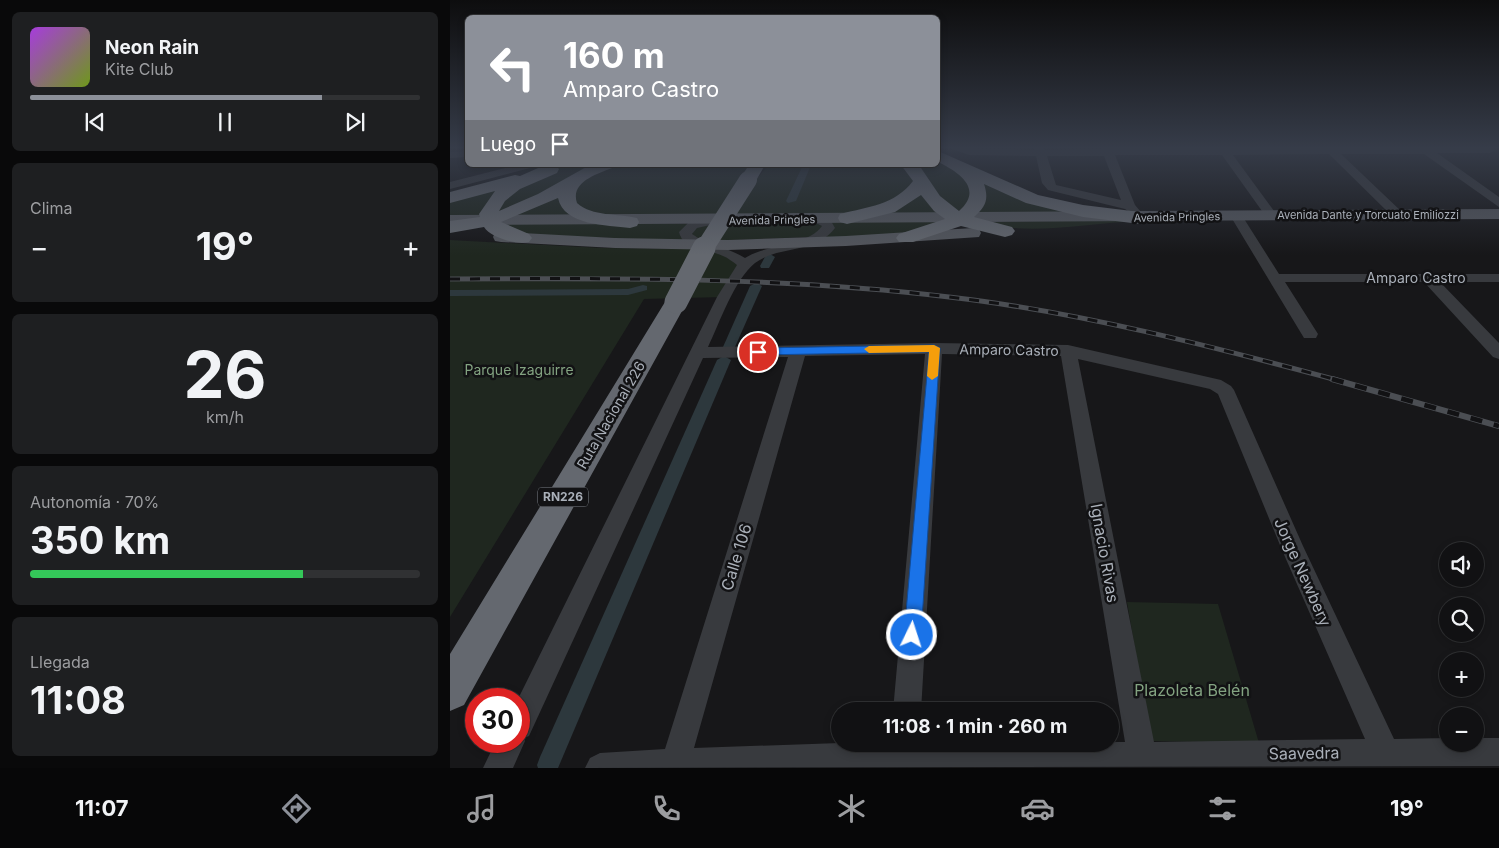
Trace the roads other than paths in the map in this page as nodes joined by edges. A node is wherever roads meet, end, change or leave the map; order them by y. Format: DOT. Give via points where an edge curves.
graph roads {
  1 [pos="922,182"];
  2 [pos="502,183"];
  3 [pos="520,183"];
  4 [pos="569,183"];
  5 [pos="572,183"];
  6 [pos="746,183"];
  7 [pos="921,183"];
  8 [pos="976,183"];
  9 [pos="994,183"];
  10 [pos="1048,183"];
  11 [pos="1122,183"];
  12 [pos="1247,183"];
  13 [pos="1364,183"];
  14 [pos="1471,183"];
  15 [pos="450,198"];
  16 [pos="1499,203"];
  17 [pos="1499,214"];
  18 [pos="1137,215"];
  19 [pos="1398,215"];
  20 [pos="1271,216"];
  21 [pos="1237,217"];
  22 [pos="847,218"];
  23 [pos="450,220"];
  24 [pos="711,220"];
  25 [pos="815,220"];
  26 [pos="959,220"];
  27 [pos="490,221"];
  28 [pos="630,222"];
  29 [pos="450,227"];
  30 [pos="1004,231"];
  31 [pos="450,234"];
  32 [pos="522,238"];
  33 [pos="906,238"];
  34 [pos="802,244"];
  35 [pos="698,245"];
  36 [pos="746,265"];
  37 [pos="1274,278"];
  38 [pos="1428,278"];
  39 [pos="1499,278"];
  40 [pos="676,302"];
  41 [pos="1310,334"];
  42 [pos="934,348"];
  43 [pos="798,351"];
  44 [pos="1068,351"];
  45 [pos="699,353"];
  46 [pos="1499,353"];
  47 [pos="1225,390"];
  48 [pos="450,691"];
  49 [pos="907,702"];
  50 [pos="530,703"];
  51 [pos="855,752"];
  52 [pos="932,752"];
  53 [pos="1385,752"];
  54 [pos="1499,752"];
  55 [pos="505,753"];
  56 [pos="1142,756"];
  57 [pos="675,763"];
  58 [pos="1036,763"];
  59 [pos="498,768"];
  60 [pos="600,768"];
  1 -- 26 [label="highway" via="933,200"];
  2 -- 15 [label="highway"];
  3 -- 27 [label="highway" via="492,204 488,214"];
  4 -- 27 [label="highway" via="528,208"];
  5 -- 28 [label="highway" via="565,199 568,206 579,213"];
  6 -- 40 [label="highway, Ruta Nacional 226 / RN226, bridge" via="713,232"];
  7 -- 22 [label="highway" via="912,195 896,205"];
  8 -- 26 [label="highway" via="980,196 977,205"];
  9 -- 18 [label="highway" via="1054,205"];
  10 -- 18 [label="street" via="1052,188"];
  11 -- 18 [label="street"];
  12 -- 20 [label="street"];
  13 -- 19 [label="street"];
  14 -- 16 [label="street"];
  17 -- 19 [label="main road, Avenida Dante y Torcuato Emiliozzi"];
  18 -- 21 [label="main road, Avenida Pringles"];
  18 -- 26 [label="main road, Avenida Pringles"];
  18 -- 30 [label="main road, Avenida Pringles"];
  19 -- 20 [label="main road, Avenida Dante y Torcuato Emiliozzi"];
  20 -- 21 [label="main road, Avenida Dante y Torcuato Emiliozzi"];
  21 -- 37 [label="street"];
  22 -- 25 [label="main road, Avenida Pringles"];
  22 -- 26 [label="main road, Avenida Pringles"];
  23 -- 27 [label="main road, Avenida Pringles"];
  24 -- 25 [label="main road, Avenida Pringles"];
  24 -- 28 [label="main road, Avenida Pringles"];
  24 -- 35 [label="street" via="693,225 685,232"];
  25 -- 34 [label="street" via="830,228"];
  26 -- 30 [label="highway"];
  26 -- 33 [label="highway"];
  27 -- 28 [label="main road, Avenida Pringles"];
  27 -- 29 [label="highway"];
  27 -- 32 [label="highway" via="494,228"];
  30 -- 33 [label="main road, Avenida Pringles"];
  31 -- 32 [label="main road, Avenida Pringles"];
  32 -- 35 [label="main road, Avenida Pringles"];
  33 -- 34 [label="main road, Avenida Pringles"];
  34 -- 35 [label="main road, Avenida Pringles"];
  34 -- 36 [label="street" via="757,256"];
  35 -- 36 [label="street" via="728,254"];
  36 -- 45 [label="street" via="724,297"];
  37 -- 38 [label="street, Amparo Castro"];
  37 -- 41 [label="street"];
  38 -- 39 [label="street, Amparo Castro"];
  38 -- 46 [label="street"];
  40 -- 48 [label="highway, Ruta Nacional 226 / RN226"];
  42 -- 43 [label="street, Amparo Castro"];
  42 -- 44 [label="street, Amparo Castro"];
  42 -- 49 [label="street"];
  43 -- 45 [label="street, Amparo Castro"];
  43 -- 57 [label="street, Calle 106"];
  44 -- 47 [label="street, Amparo Castro" via="1215,384"];
  44 -- 56 [label="street, Ignacio Rivas"];
  45 -- 50 [label="street"];
  47 -- 53 [label="street, Jorge Newbery"];
  51 -- 57 [label="street, Saavedra"];
  52 -- 58 [label="street, Saavedra"];
  53 -- 54 [label="street, Saavedra"];
  53 -- 56 [label="street, Saavedra"];
  55 -- 59 [label="street"];
  56 -- 58 [label="street, Saavedra"];
  57 -- 60 [label="street, Saavedra"];
}
